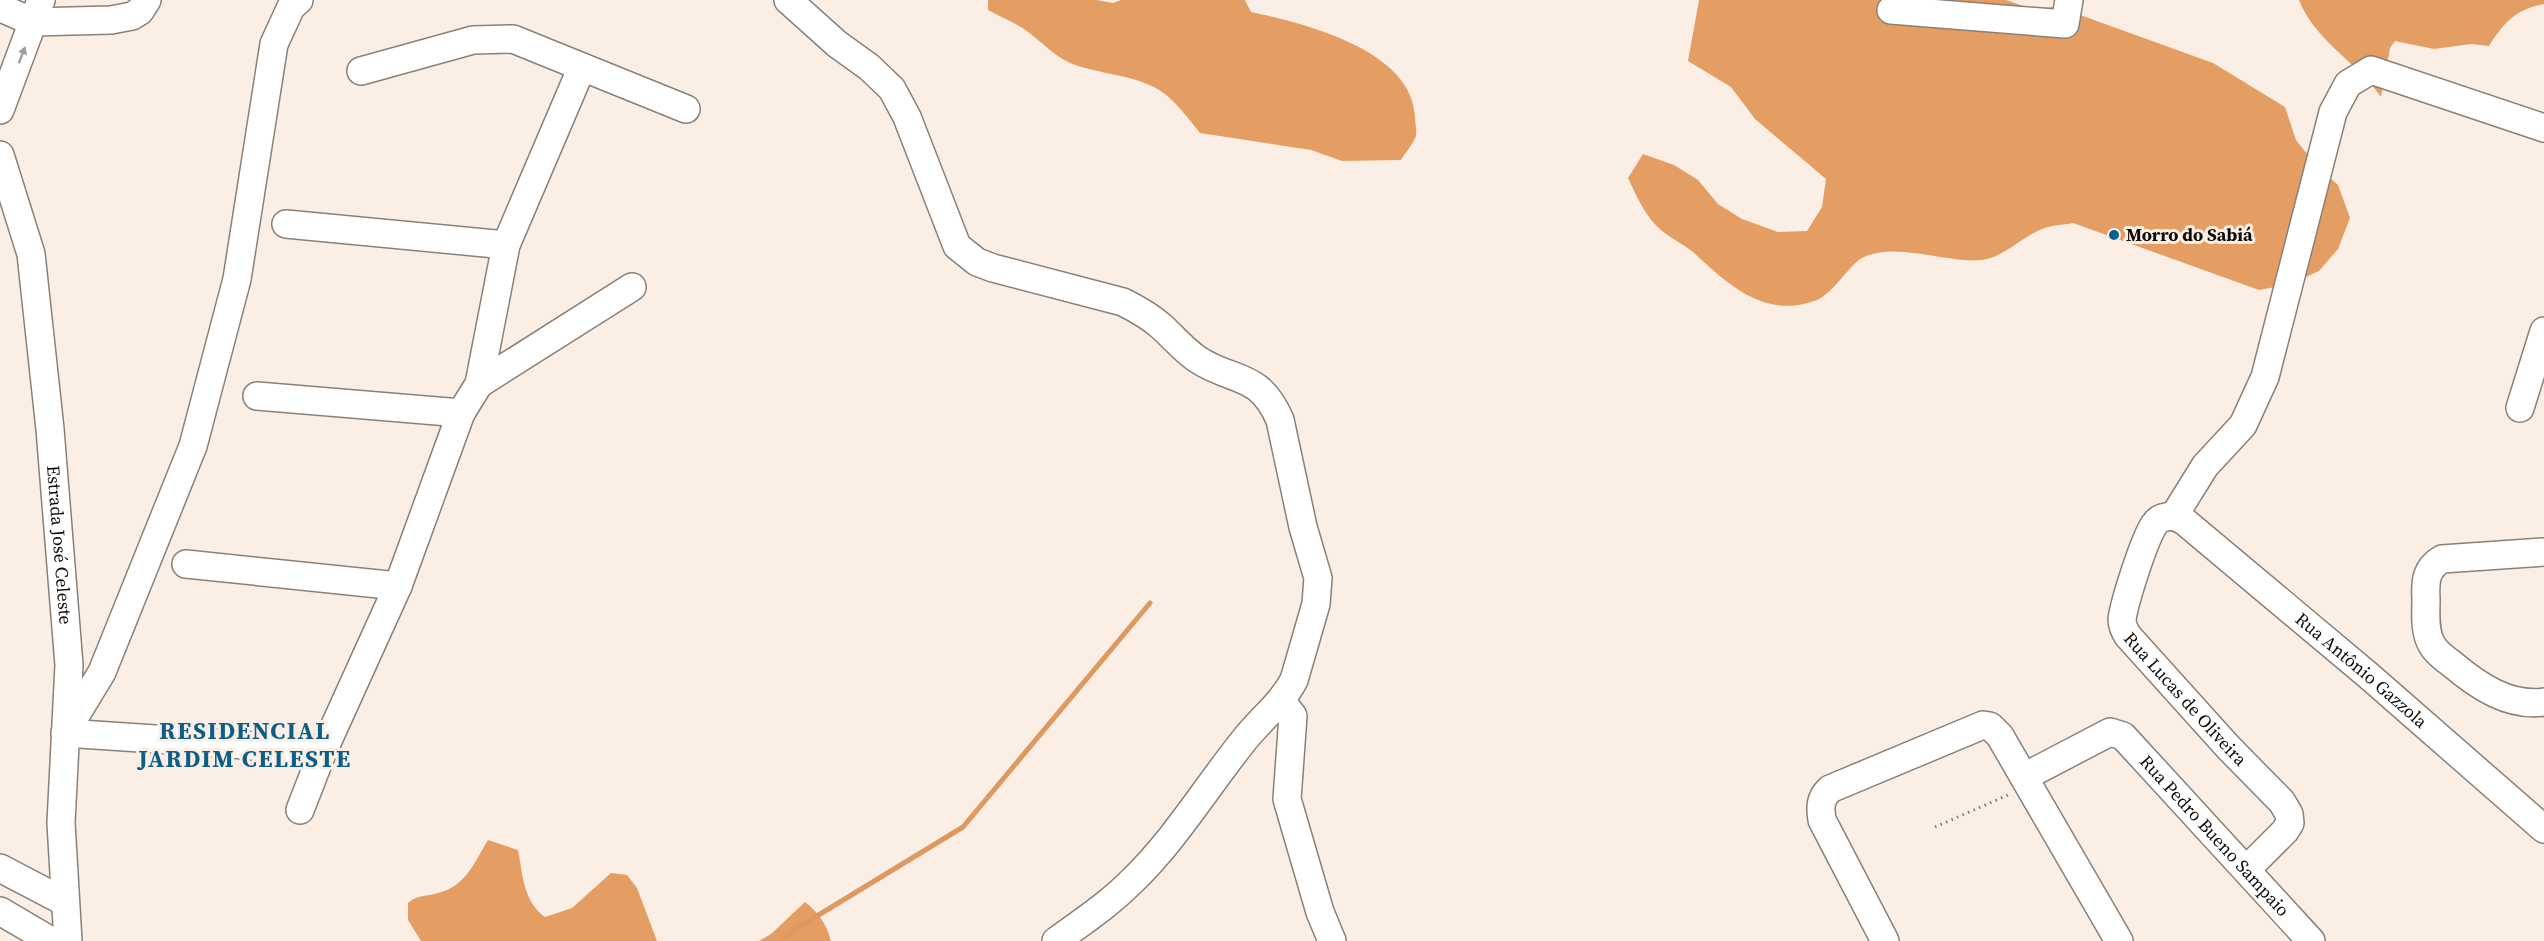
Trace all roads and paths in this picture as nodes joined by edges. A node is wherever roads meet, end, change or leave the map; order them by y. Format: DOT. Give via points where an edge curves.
graph roads {
  1 [pos="147,0"];
  2 [pos="299,0"];
  3 [pos="788,0"];
  4 [pos="2069,0"];
  5 [pos="3,6"];
  6 [pos="1891,10"];
  7 [pos="37,11"];
  8 [pos="582,67"];
  9 [pos="361,71"];
  10 [pos="686,109"];
  11 [pos="0,110"];
  12 [pos="2544,128"];
  13 [pos="0,155"];
  14 [pos="286,224"];
  15 [pos="506,245"];
  16 [pos="632,286"];
  17 [pos="2544,331"];
  18 [pos="479,384"];
  19 [pos="257,396"];
  20 [pos="2520,408"];
  21 [pos="461,413"];
  22 [pos="2174,516"];
  23 [pos="2544,552"];
  24 [pos="186,564"];
  25 [pos="398,586"];
  26 [pos="88,671"];
  27 [pos="1281,700"];
  28 [pos="2541,706"];
  29 [pos="65,733"];
  30 [pos="321,756"];
  31 [pos="2027,782"];
  32 [pos="300,810"];
  33 [pos="1935,826"];
  34 [pos="2544,829"];
  35 [pos="0,868"];
  36 [pos="2247,869"];
  37 [pos="65,902"];
  38 [pos="0,911"];
  39 [pos="51,941"];
  40 [pos="68,941"];
  41 [pos="1056,941"];
  42 [pos="1332,941"];
  43 [pos="1885,941"];
  44 [pos="2120,941"];
  45 [pos="2311,941"];
  1 -- 7 [label="street" via="132,16 111,20"];
  2 -- 26 [label="street" via="291,6 274,44 237,279 193,446 127,614"];
  3 -- 27 [label="street" via="896,95 957,246 966,255 993,268 1123,302 1151,318 1199,360 1246,379 1273,403 1318,586 1294,680"];
  4 -- 6 [label="street" via="2064,24"];
  5 -- 7 [label="street"];
  11 -- 7 [label="street, one-way"];
  8 -- 9 [label="street" via="513,39 473,40"];
  8 -- 10 [label="street"];
  8 -- 15 [label="street"];
  12 -- 22 [label="street" via="2371,70 2348,84 2333,112 2265,377 2244,425 2205,466"];
  13 -- 26 [label="street, Estrada José Celeste" via="26,233 34,276 50,429"];
  14 -- 15 [label="street"];
  15 -- 18 [label="street"];
  16 -- 18 [label="street"];
  17 -- 20 [label="street"];
  18 -- 21 [label="street"];
  19 -- 21 [label="street"];
  21 -- 25 [label="street"];
  22 -- 34 [label="street, Rua Antônio Gazzola" via="2369,676"];
  22 -- 36 [label="street, Rua Lucas de Oliveira" via="2161,518 2153,526 2132,582 2123,627 2289,814 2290,824 2285,831"];
  23 -- 28 [label="street" via="2442,559 2431,565 2425,590 2427,632 2442,656 2495,694"];
  24 -- 25 [label="street"];
  25 -- 30 [label="street"];
  26 -- 29 [label="street, Estrada José Celeste"];
  27 -- 41 [label="street" via="1245,738 1133,880 1108,904"];
  27 -- 42 [label="street" via="1293,716 1287,799"];
  29 -- 30 [label="street" via="245,744"];
  29 -- 37 [label="street, Estrada José Celeste" via="61,823"];
  30 -- 32 [label="street"];
  31 -- 33 [label="path"];
  31 -- 36 [label="street, Rua Pedro Bueno Sampaio" via="2110,732 2118,733"];
  31 -- 43 [label="street" via="2000,736 1990,726 1976,726 1823,795 1822,820"];
  31 -- 44 [label="street"];
  35 -- 37 [label="street"];
  36 -- 45 [label="street, Rua Pedro Bueno Sampaio"];
  37 -- 40 [label="street, Estrada José Celeste"];
  38 -- 39 [label="street"];
}
